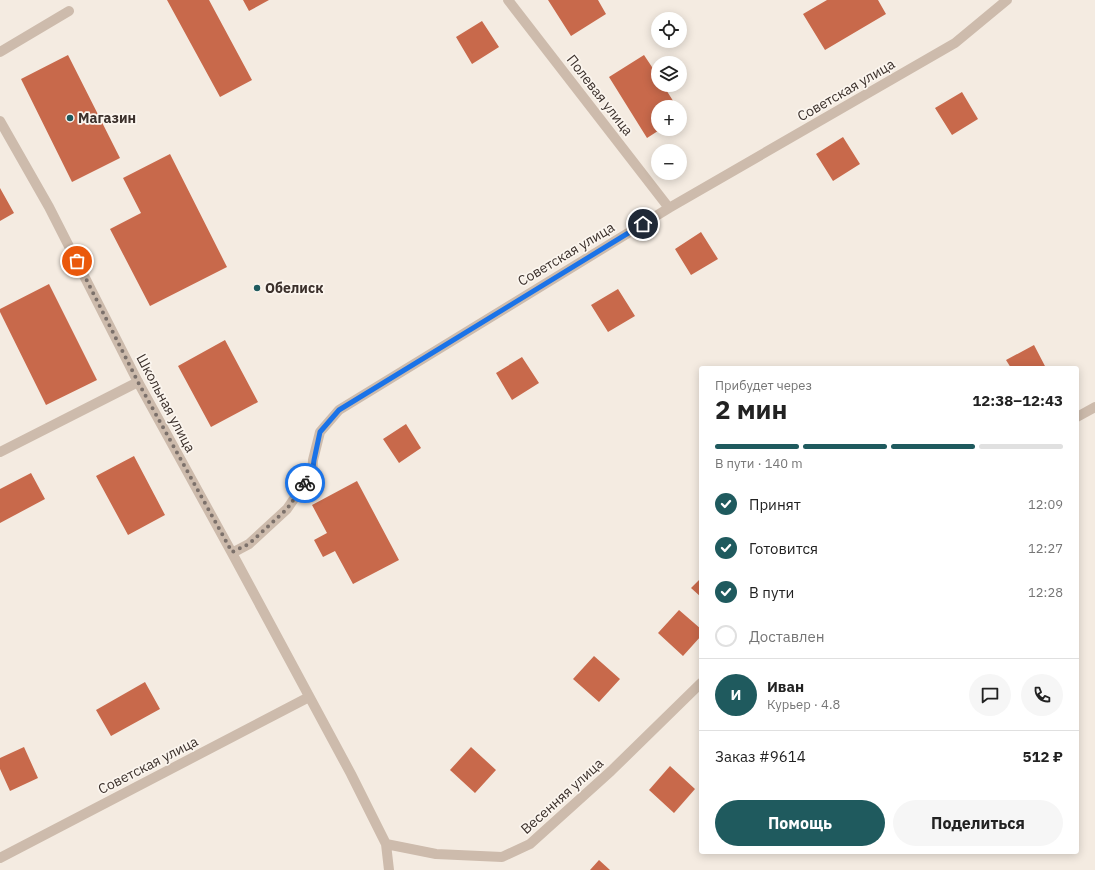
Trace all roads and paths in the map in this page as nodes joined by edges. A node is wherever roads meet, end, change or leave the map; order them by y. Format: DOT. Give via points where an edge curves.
graph roads {
  1 [pos="508,0"];
  2 [pos="1007,0"];
  3 [pos="69,11"];
  4 [pos="0,52"];
  5 [pos="0,121"];
  6 [pos="669,208"];
  7 [pos="138,382"];
  8 [pos="1095,407"];
  9 [pos="1079,415"];
  10 [pos="0,452"];
  11 [pos="232,552"];
  12 [pos="699,685"];
  13 [pos="309,697"];
  14 [pos="386,844"];
  15 [pos="0,858"];
  16 [pos="389,870"];
  1 -- 6 [label="street, Полевая улица"];
  2 -- 6 [label="street, Советская улица" via="955,43"];
  3 -- 4 [label="street"];
  5 -- 7 [label="street, Школьная улица" via="50,207"];
  6 -- 11 [label="street, Советская улица" via="339,410 320,432 312,476 287,509 249,544"];
  7 -- 10 [label="street"];
  7 -- 11 [label="street, Школьная улица"];
  8 -- 9 [label="street"];
  11 -- 13 [label="street, Школьная улица"];
  12 -- 14 [label="street, Весенняя улица" via="611,771 530,844 502,857 436,854"];
  13 -- 14 [label="street, Школьная улица"];
  13 -- 15 [label="street, Советская улица"];
  14 -- 16 [label="street, Школьная улица"];
}
